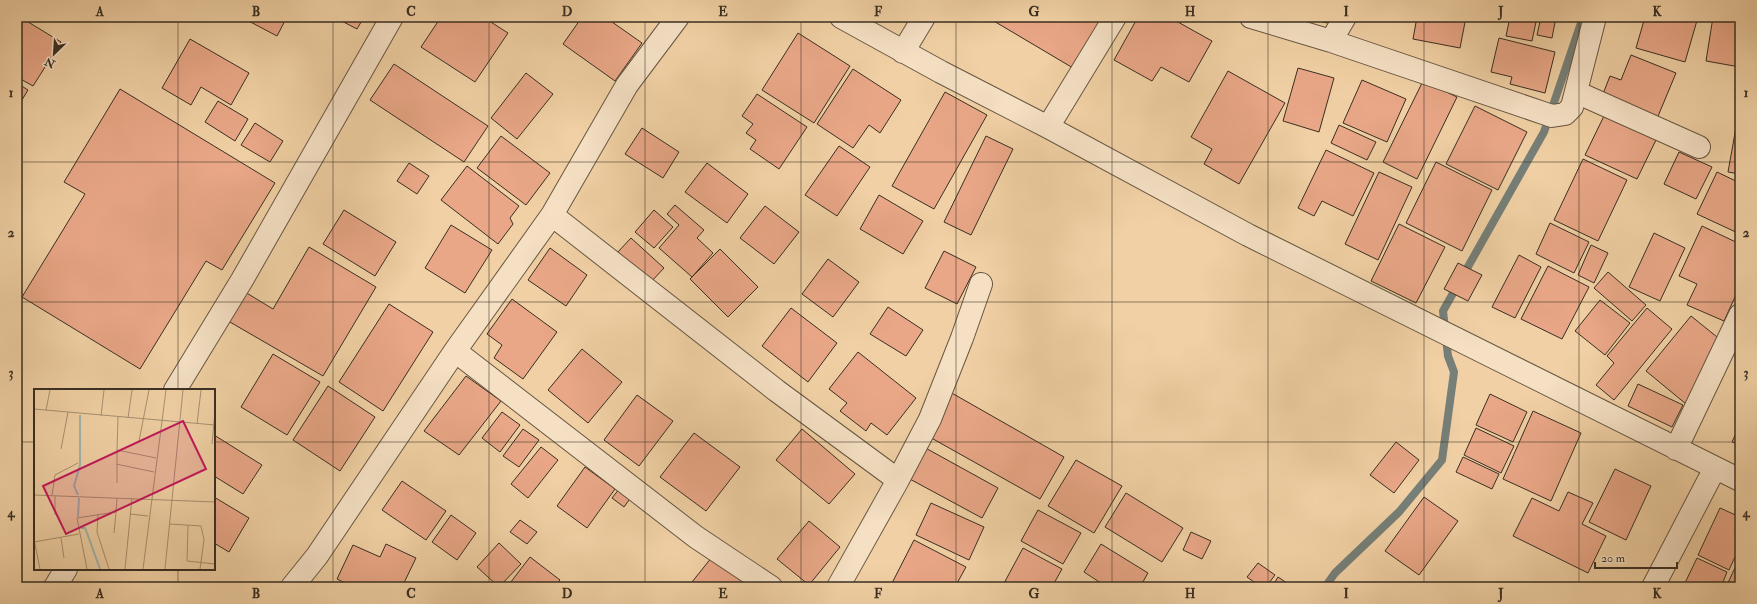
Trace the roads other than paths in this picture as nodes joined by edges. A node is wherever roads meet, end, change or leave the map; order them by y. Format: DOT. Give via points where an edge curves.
graph roads {
  1 [pos="392,17"];
  2 [pos="678,17"];
  3 [pos="840,17"];
  4 [pos="924,17"];
  5 [pos="1115,17"];
  6 [pos="1251,17"];
  7 [pos="1345,17"];
  8 [pos="1595,17"];
  9 [pos="1331,41"];
  10 [pos="903,52"];
  11 [pos="1576,92"];
  12 [pos="1048,127"];
  13 [pos="1699,147"];
  14 [pos="552,215"];
  15 [pos="981,284"];
  16 [pos="1740,315"];
  17 [pos="455,351"];
  18 [pos="176,389"];
  19 [pos="1676,449"];
  20 [pos="1715,468"];
  21 [pos="898,480"];
  22 [pos="1740,480"];
  23 [pos="65,570"];
  24 [pos="55,587"];
  25 [pos="292,587"];
  26 [pos="771,587"];
  27 [pos="838,587"];
  28 [pos="1653,587"];
  1 -- 18 [label="street" via="242,280"];
  2 -- 14 [label="street" via="627,85"];
  3 -- 10 [label="street"];
  4 -- 10 [label="street"];
  5 -- 12 [label="street"];
  6 -- 9 [label="street"];
  7 -- 9 [label="street"];
  8 -- 11 [label="street"];
  9 -- 11 [label="street" via="1542,113 1565,114 1572,107"];
  10 -- 12 [label="street"];
  11 -- 13 [label="street"];
  12 -- 19 [label="street" via="1248,235"];
  14 -- 17 [label="street"];
  14 -- 21 [label="street" via="777,391"];
  15 -- 21 [label="street" via="930,418"];
  16 -- 19 [label="street"];
  17 -- 25 [label="street" via="317,556"];
  17 -- 26 [label="street" via="696,537"];
  19 -- 20 [label="street"];
  20 -- 22 [label="street"];
  20 -- 28 [label="street"];
  21 -- 27 [label="street"];
  23 -- 24 [label="street"];
}
